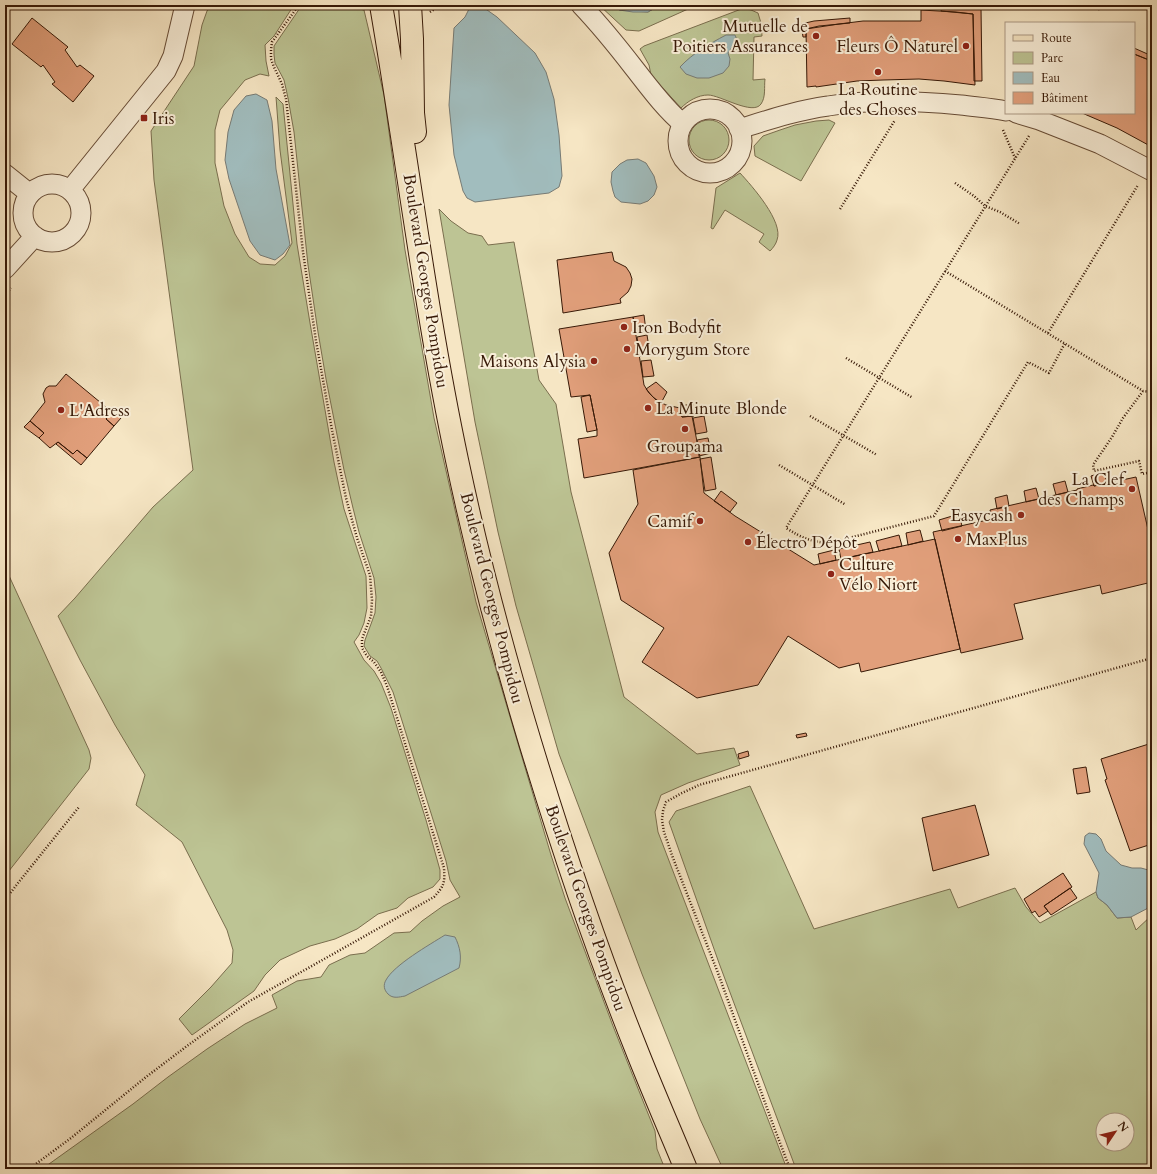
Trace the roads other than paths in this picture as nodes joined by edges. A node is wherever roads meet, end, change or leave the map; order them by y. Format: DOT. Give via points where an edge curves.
graph roads {
  1 [pos="185,5"];
  2 [pos="381,5"];
  3 [pos="410,5"];
  4 [pos="581,5"];
  5 [pos="1005,111"];
  6 [pos="1019,114"];
  7 [pos="683,124"];
  8 [pos="739,129"];
  9 [pos="1150,170"];
  10 [pos="5,174"];
  11 [pos="70,190"];
  12 [pos="30,194"];
  13 [pos="35,236"];
  14 [pos="5,269"];
  15 [pos="686,1169"];
  16 [pos="700,1169"];
  1 -- 11 [label="street" via="173,56 166,71"];
  2 -- 15 [label="main road, Boulevard Georges Pompidou" via="442,384 489,595 562,847 635,1046"];
  3 -- 16 [label="main road, Boulevard Georges Pompidou" via="416,145 454,383 501,594 576,850 646,1040"];
  4 -- 7 [label="street"];
  5 -- 8 [label="street" via="941,103 877,101 827,106"];
  6 -- 9 [label="street" via="1100,144"];
  7 -- 8 [label="street" via="689,116 698,111 712,109 727,114"];
  7 -- 8 [label="street" via="678,145 682,155 698,170 708,172 717,172 732,164 741,148 742,138"];
  10 -- 12 [label="street"];
  11 -- 12 [label="street" via="54,184 37,188"];
  11 -- 13 [label="street" via="80,205 81,214 74,231 60,240 42,240"];
  12 -- 13 [label="street" via="25,202 24,220"];
  13 -- 14 [label="street"];
}
